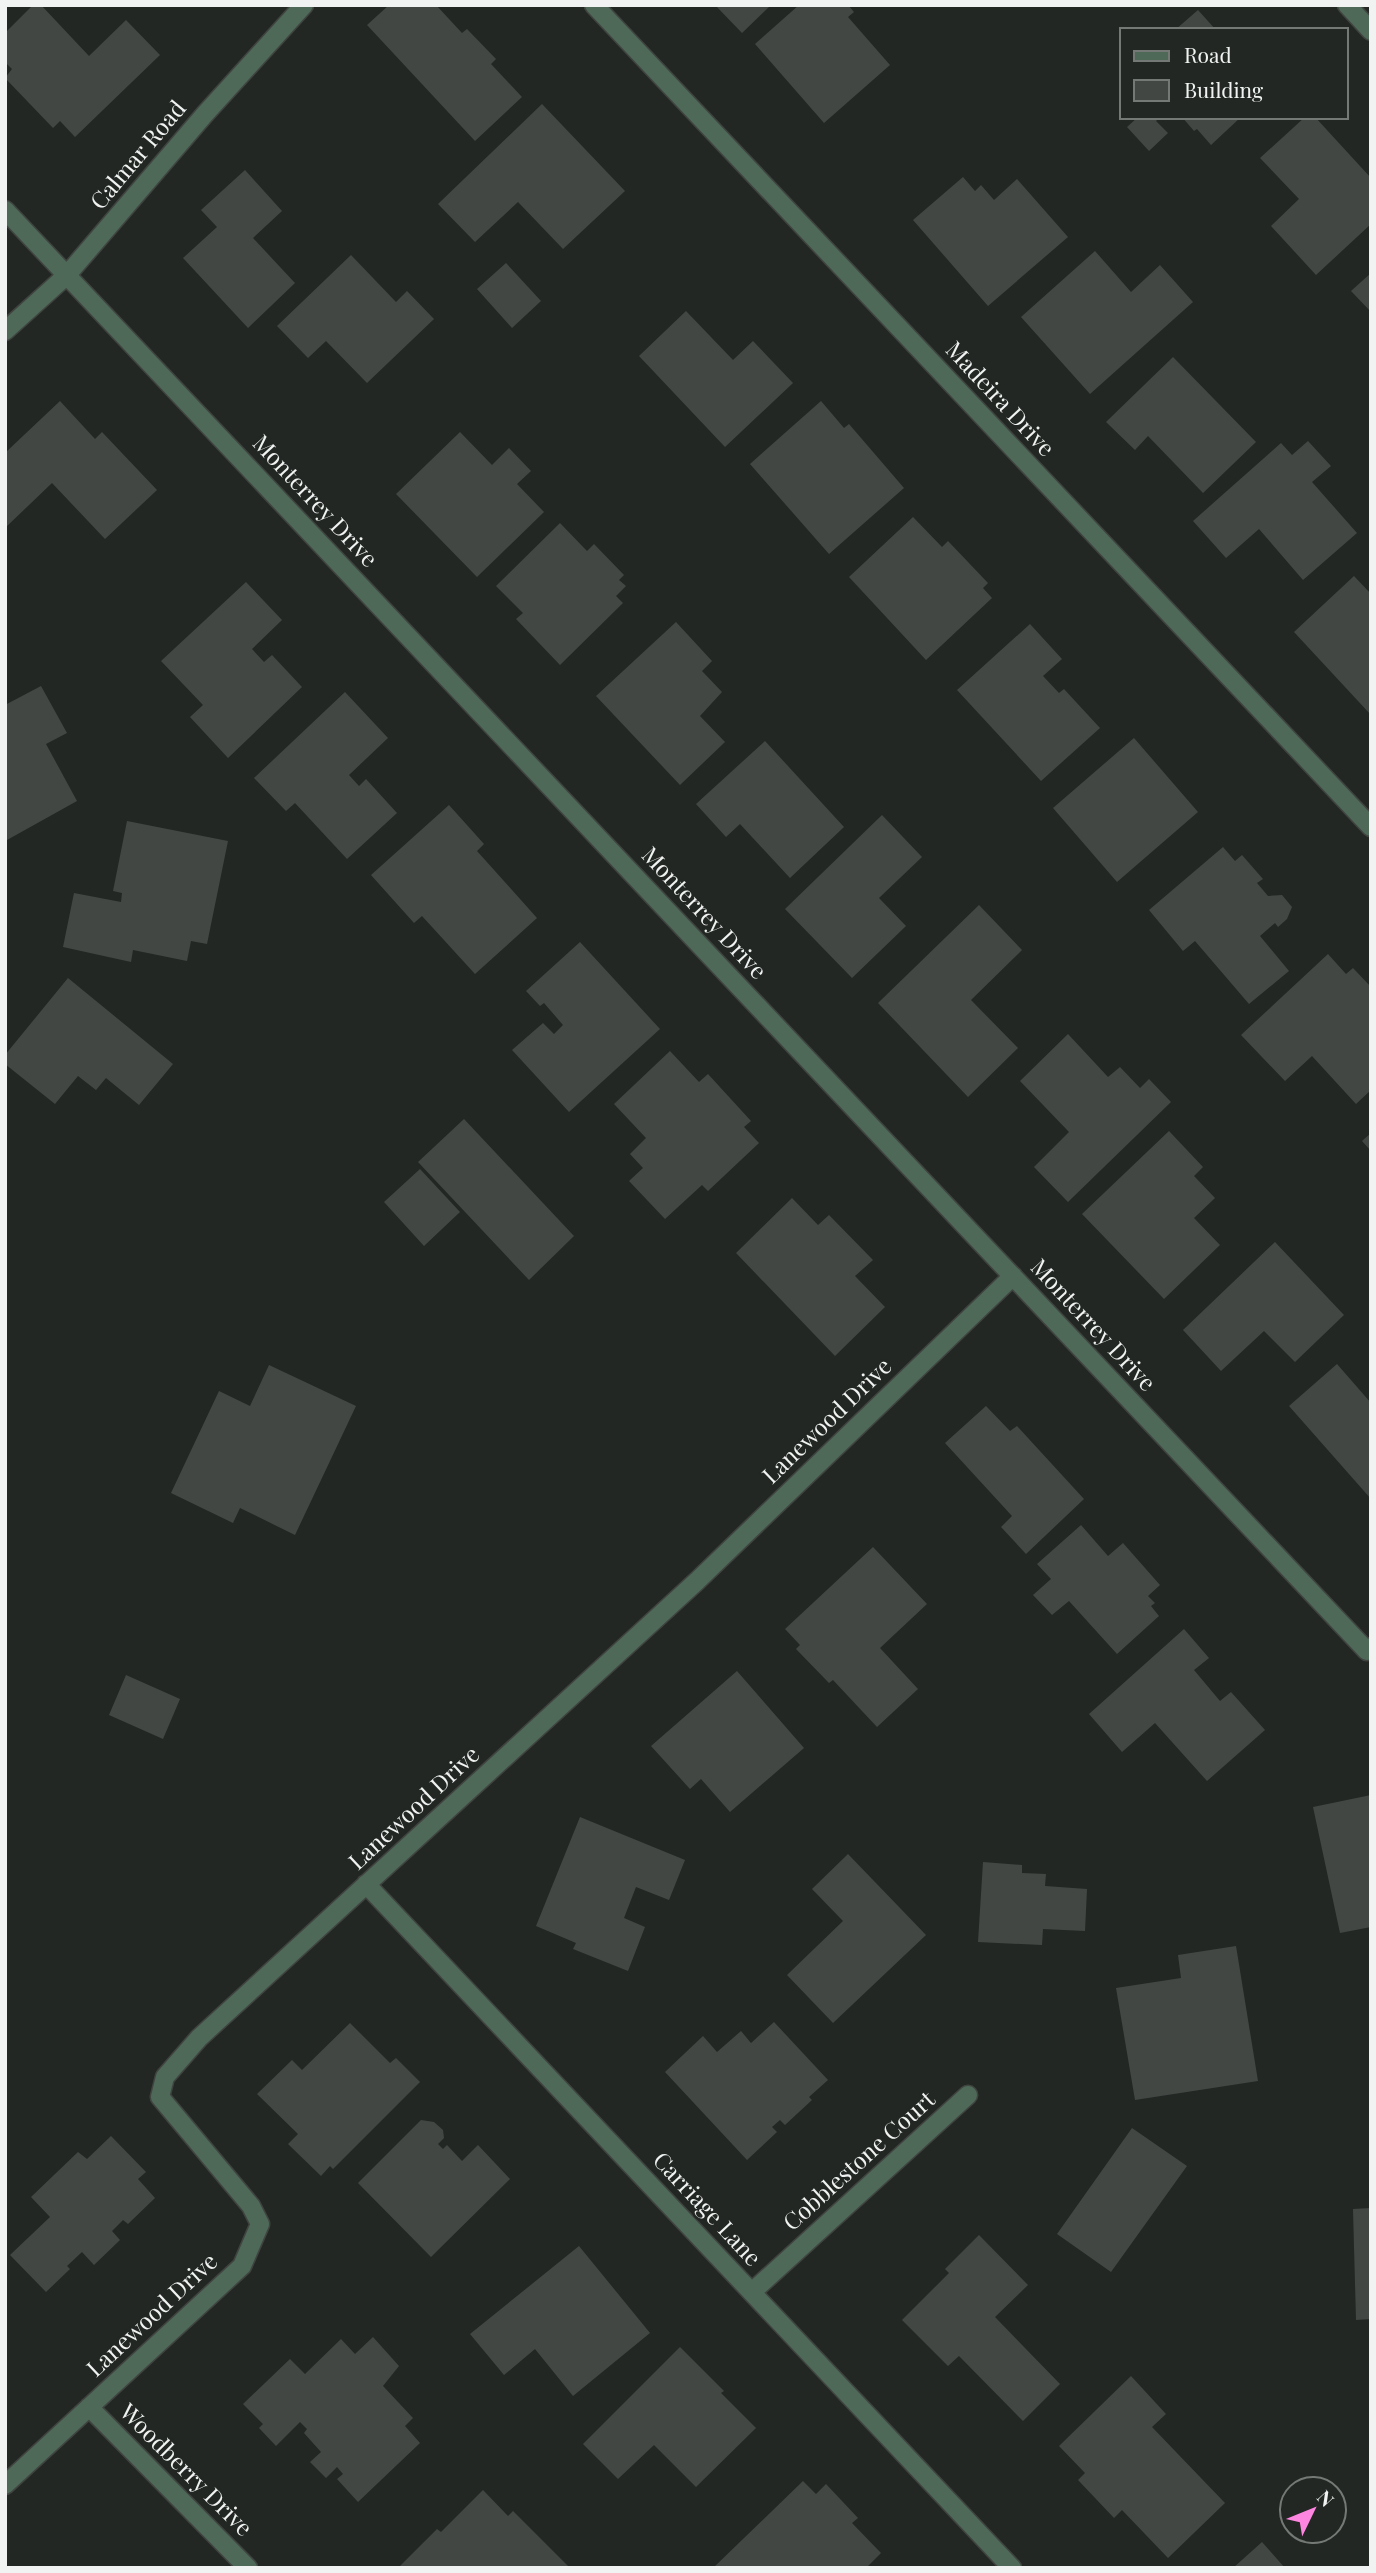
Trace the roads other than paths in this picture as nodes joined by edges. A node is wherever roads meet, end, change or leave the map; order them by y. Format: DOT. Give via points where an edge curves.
graph roads {
  1 [pos="304,5"];
  2 [pos="594,5"];
  3 [pos="1347,5"];
  4 [pos="1371,31"];
  5 [pos="5,210"];
  6 [pos="68,275"];
  7 [pos="5,331"];
  8 [pos="1371,827"];
  9 [pos="1013,1276"];
  10 [pos="1369,1649"];
  11 [pos="366,1884"];
  12 [pos="968,2095"];
  13 [pos="752,2292"];
  14 [pos="89,2407"];
  15 [pos="5,2485"];
  16 [pos="248,2568"];
  17 [pos="1012,2568"];
  1 -- 6 [label="street, Calmar Road"];
  2 -- 8 [label="street, Madeira Drive"];
  3 -- 4 [label="street"];
  5 -- 6 [label="street, Monterrey Drive"];
  6 -- 7 [label="street, Calmar Road"];
  6 -- 9 [label="street, Monterrey Drive"];
  9 -- 10 [label="street, Monterrey Drive"];
  9 -- 11 [label="street, Lanewood Drive" via="697,1581"];
  11 -- 13 [label="street, Carriage Lane"];
  11 -- 14 [label="street, Lanewood Drive" via="199,2038 165,2077 160,2096 251,2206 260,2224 242,2266"];
  12 -- 13 [label="street, Cobblestone Court"];
  13 -- 17 [label="street, Carriage Lane"];
  14 -- 15 [label="street"];
  14 -- 16 [label="street, Woodberry Drive"];
}
